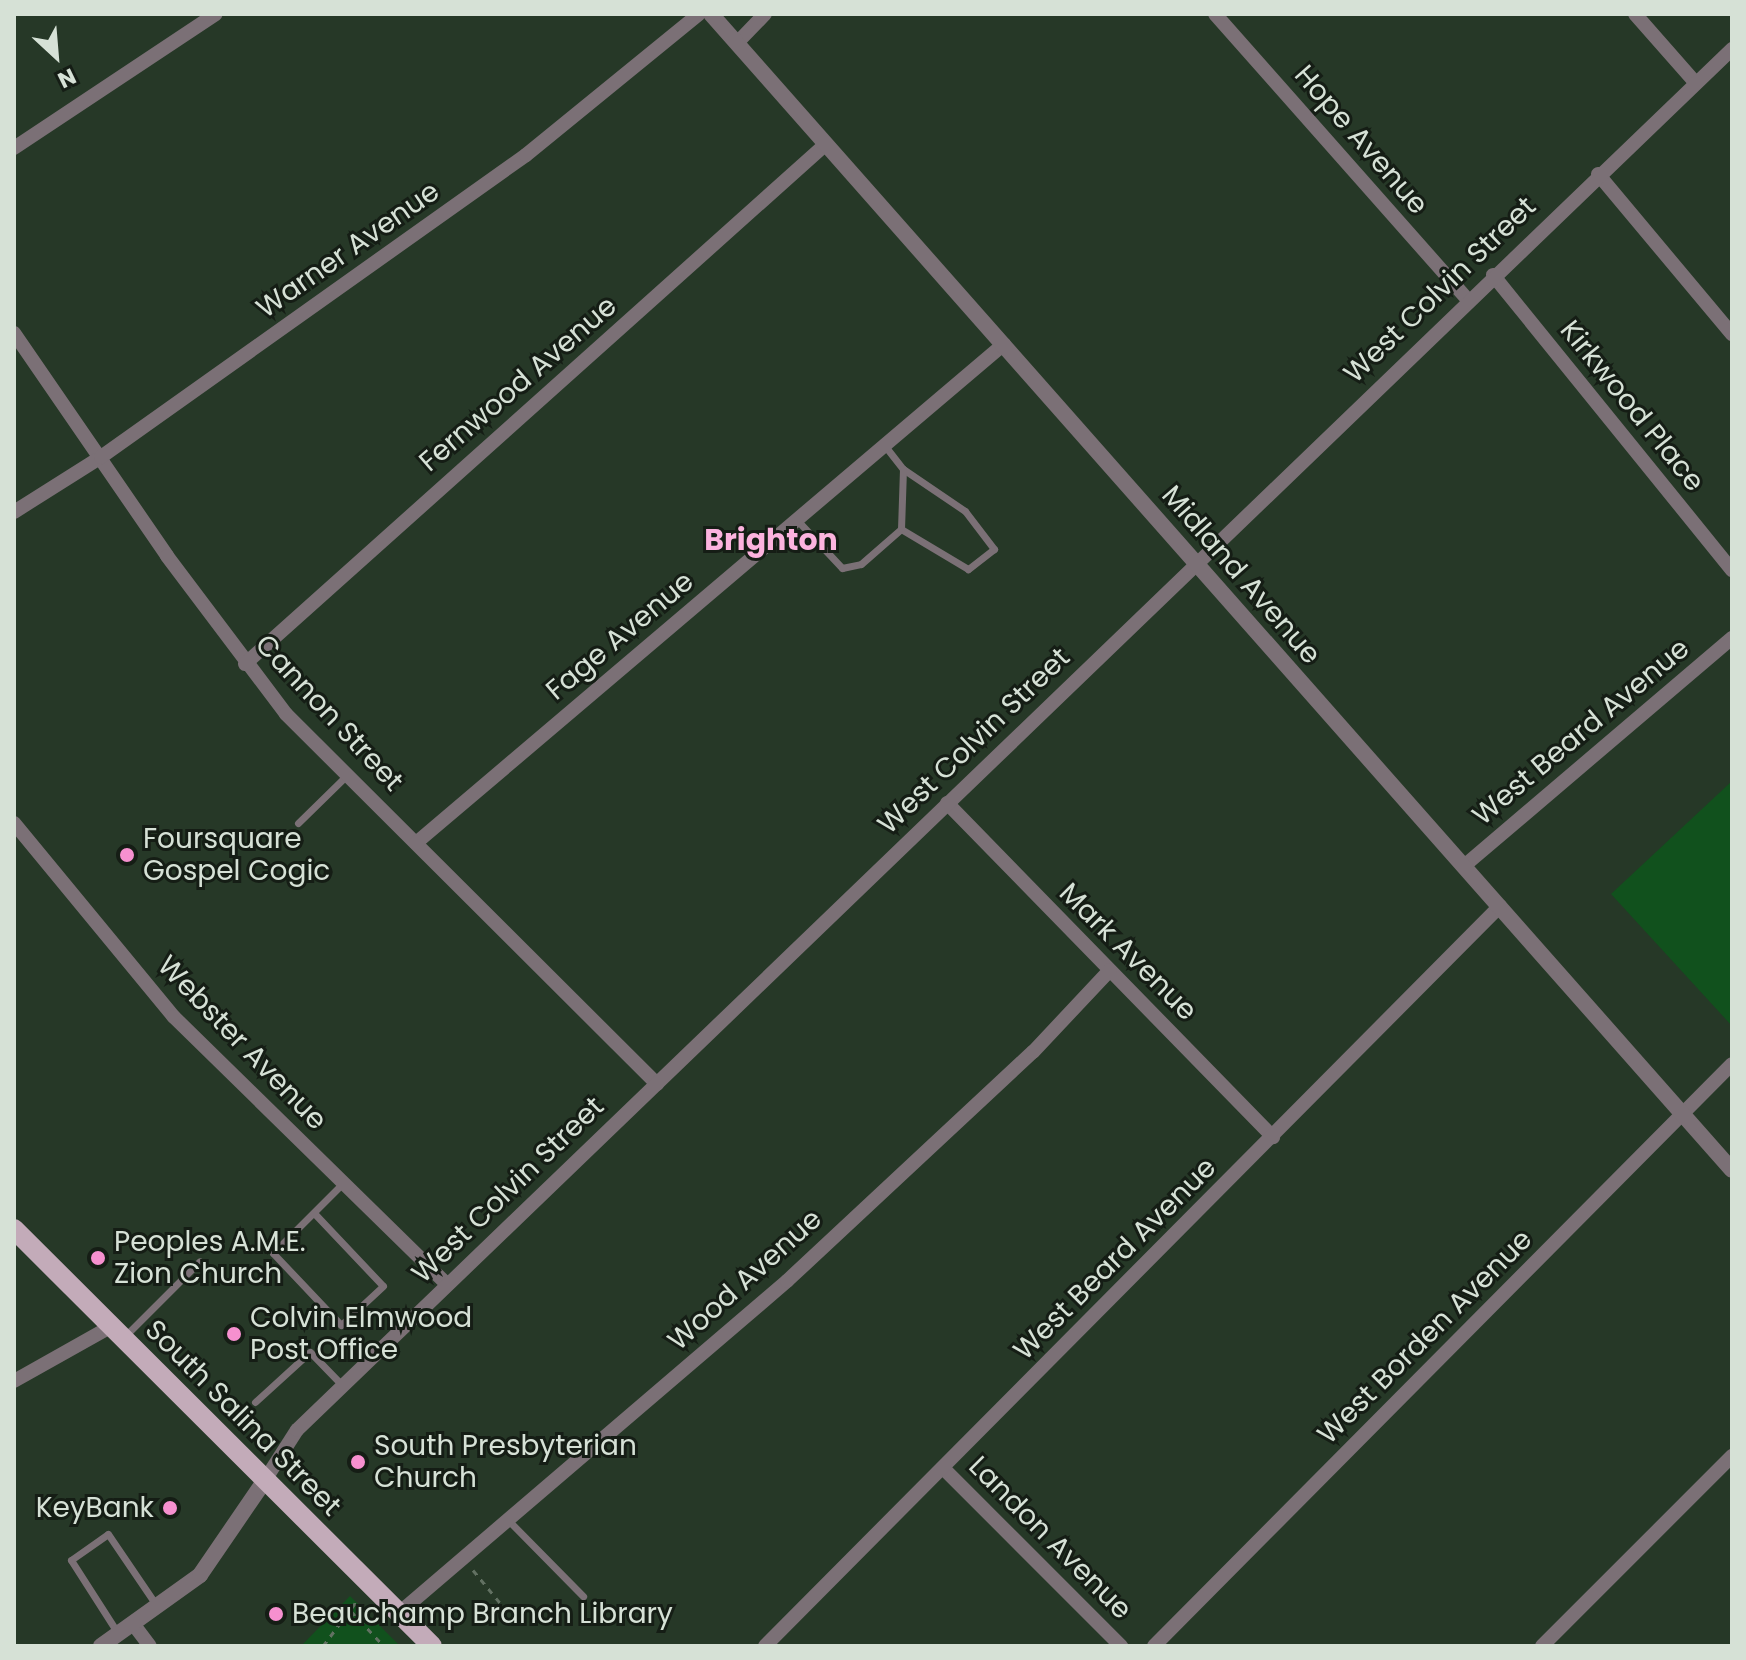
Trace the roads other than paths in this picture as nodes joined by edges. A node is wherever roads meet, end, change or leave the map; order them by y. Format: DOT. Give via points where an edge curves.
graph roads {
  1 [pos="216,14"];
  2 [pos="699,14"];
  3 [pos="711,14"];
  4 [pos="765,14"];
  5 [pos="1215,14"];
  6 [pos="1635,14"];
  7 [pos="737,43"];
  8 [pos="1732,49"];
  9 [pos="1695,82"];
  10 [pos="826,144"];
  11 [pos="14,148"];
  12 [pos="1598,174"];
  13 [pos="1493,275"];
  14 [pos="1468,300"];
  15 [pos="14,333"];
  16 [pos="1732,334"];
  17 [pos="1004,344"];
  18 [pos="885,446"];
  19 [pos="101,457"];
  20 [pos="903,469"];
  21 [pos="14,512"];
  22 [pos="797,520"];
  23 [pos="901,529"];
  24 [pos="1196,563"];
  25 [pos="1732,570"];
  26 [pos="1732,638"];
  27 [pos="245,664"];
  28 [pos="347,775"];
  29 [pos="947,803"];
  30 [pos="14,823"];
  31 [pos="298,823"];
  32 [pos="416,843"];
  33 [pos="1464,866"];
  34 [pos="1500,906"];
  35 [pos="1110,970"];
  36 [pos="1732,1064"];
  37 [pos="657,1084"];
  38 [pos="1682,1114"];
  39 [pos="1273,1137"];
  40 [pos="1732,1170"];
  41 [pos="343,1183"];
  42 [pos="314,1213"];
  43 [pos="14,1229"];
  44 [pos="200,1261"];
  45 [pos="447,1284"];
  46 [pos="117,1332"];
  47 [pos="14,1381"];
  48 [pos="343,1386"];
  49 [pos="255,1402"];
  50 [pos="1732,1456"];
  51 [pos="943,1468"];
  52 [pos="265,1480"];
  53 [pos="508,1520"];
  54 [pos="583,1596"];
  55 [pos="158,1607"];
  56 [pos="399,1613"];
  57 [pos="134,1625"];
  58 [pos="119,1635"];
  59 [pos="101,1646"];
  60 [pos="150,1646"];
  61 [pos="432,1646"];
  62 [pos="765,1646"];
  63 [pos="1121,1646"];
  64 [pos="1154,1646"];
  65 [pos="1542,1646"];
  1 -- 11 [label="street"];
  2 -- 19 [label="street, Warner Avenue" via="526,155"];
  3 -- 7 [label="street, Midland Avenue"];
  4 -- 7 [label="street"];
  5 -- 14 [label="street, Hope Avenue"];
  6 -- 9 [label="street"];
  7 -- 10 [label="street, Midland Avenue"];
  8 -- 9 [label="street, West Colvin Street"];
  9 -- 12 [label="street, West Colvin Street"];
  10 -- 17 [label="street, Midland Avenue"];
  10 -- 27 [label="street, Fernwood Avenue"];
  12 -- 13 [label="street, West Colvin Street"];
  12 -- 16 [label="street"];
  13 -- 14 [label="street, West Colvin Street"];
  13 -- 25 [label="street, Kirkwood Place"];
  14 -- 24 [label="street, West Colvin Street"];
  15 -- 19 [label="street, Cannon Street"];
  17 -- 18 [label="street, Fage Avenue"];
  17 -- 24 [label="street, Midland Avenue"];
  18 -- 20 [label="lane"];
  18 -- 22 [label="street, Fage Avenue"];
  19 -- 21 [label="street, Warner Avenue"];
  19 -- 27 [label="street, Cannon Street"];
  20 -- 23 [label="lane"];
  20 -- 23 [label="lane" via="965,511 994,549 968,569"];
  22 -- 23 [label="lane" via="842,568 866,561"];
  22 -- 32 [label="street, Fage Avenue"];
  24 -- 29 [label="street, West Colvin Street"];
  24 -- 33 [label="street, Midland Avenue"];
  26 -- 33 [label="street, West Beard Avenue"];
  27 -- 28 [label="street, Cannon Street"];
  28 -- 31 [label="lane"];
  28 -- 32 [label="street, Cannon Street"];
  29 -- 35 [label="street, Mark Avenue"];
  29 -- 37 [label="street, West Colvin Street"];
  30 -- 41 [label="street, Webster Avenue" via="174,1017"];
  32 -- 37 [label="street, Cannon Street"];
  33 -- 34 [label="street, Midland Avenue"];
  34 -- 38 [label="street, Midland Avenue"];
  34 -- 39 [label="street, West Beard Avenue"];
  35 -- 39 [label="street, Mark Avenue"];
  35 -- 53 [label="street, Wood Avenue" via="1033,1052 787,1281"];
  36 -- 38 [label="street, West Borden Avenue"];
  37 -- 45 [label="street, West Colvin Street"];
  38 -- 40 [label="street, Midland Avenue"];
  38 -- 64 [label="street, West Borden Avenue"];
  39 -- 51 [label="street, West Beard Avenue"];
  41 -- 42 [label="lane"];
  41 -- 45 [label="street, Webster Avenue"];
  42 -- 42 [label="lane" via="273,1253 341,1325 383,1286"];
  43 -- 46 [label="main road, South Salina Street"];
  44 -- 46 [label="lane"];
  45 -- 48 [label="street, West Colvin Street"];
  46 -- 47 [label="street"];
  46 -- 52 [label="main road, South Salina Street"];
  48 -- 49 [label="lane" via="310,1352"];
  48 -- 52 [label="street, West Colvin Street" via="278,1452"];
  50 -- 65 [label="street"];
  51 -- 62 [label="street, West Beard Avenue"];
  51 -- 63 [label="street, Landon Avenue"];
  52 -- 55 [label="street" via="217,1556"];
  52 -- 56 [label="main road, South Salina Street"];
  53 -- 54 [label="lane"];
  53 -- 56 [label="street, Wood Avenue"];
  55 -- 57 [label="street"];
  55 -- 58 [label="lane" via="108,1534 71,1560"];
  56 -- 61 [label="main road, South Salina Street"];
  57 -- 58 [label="street"];
  57 -- 60 [label="street"];
  58 -- 59 [label="street"];
}
